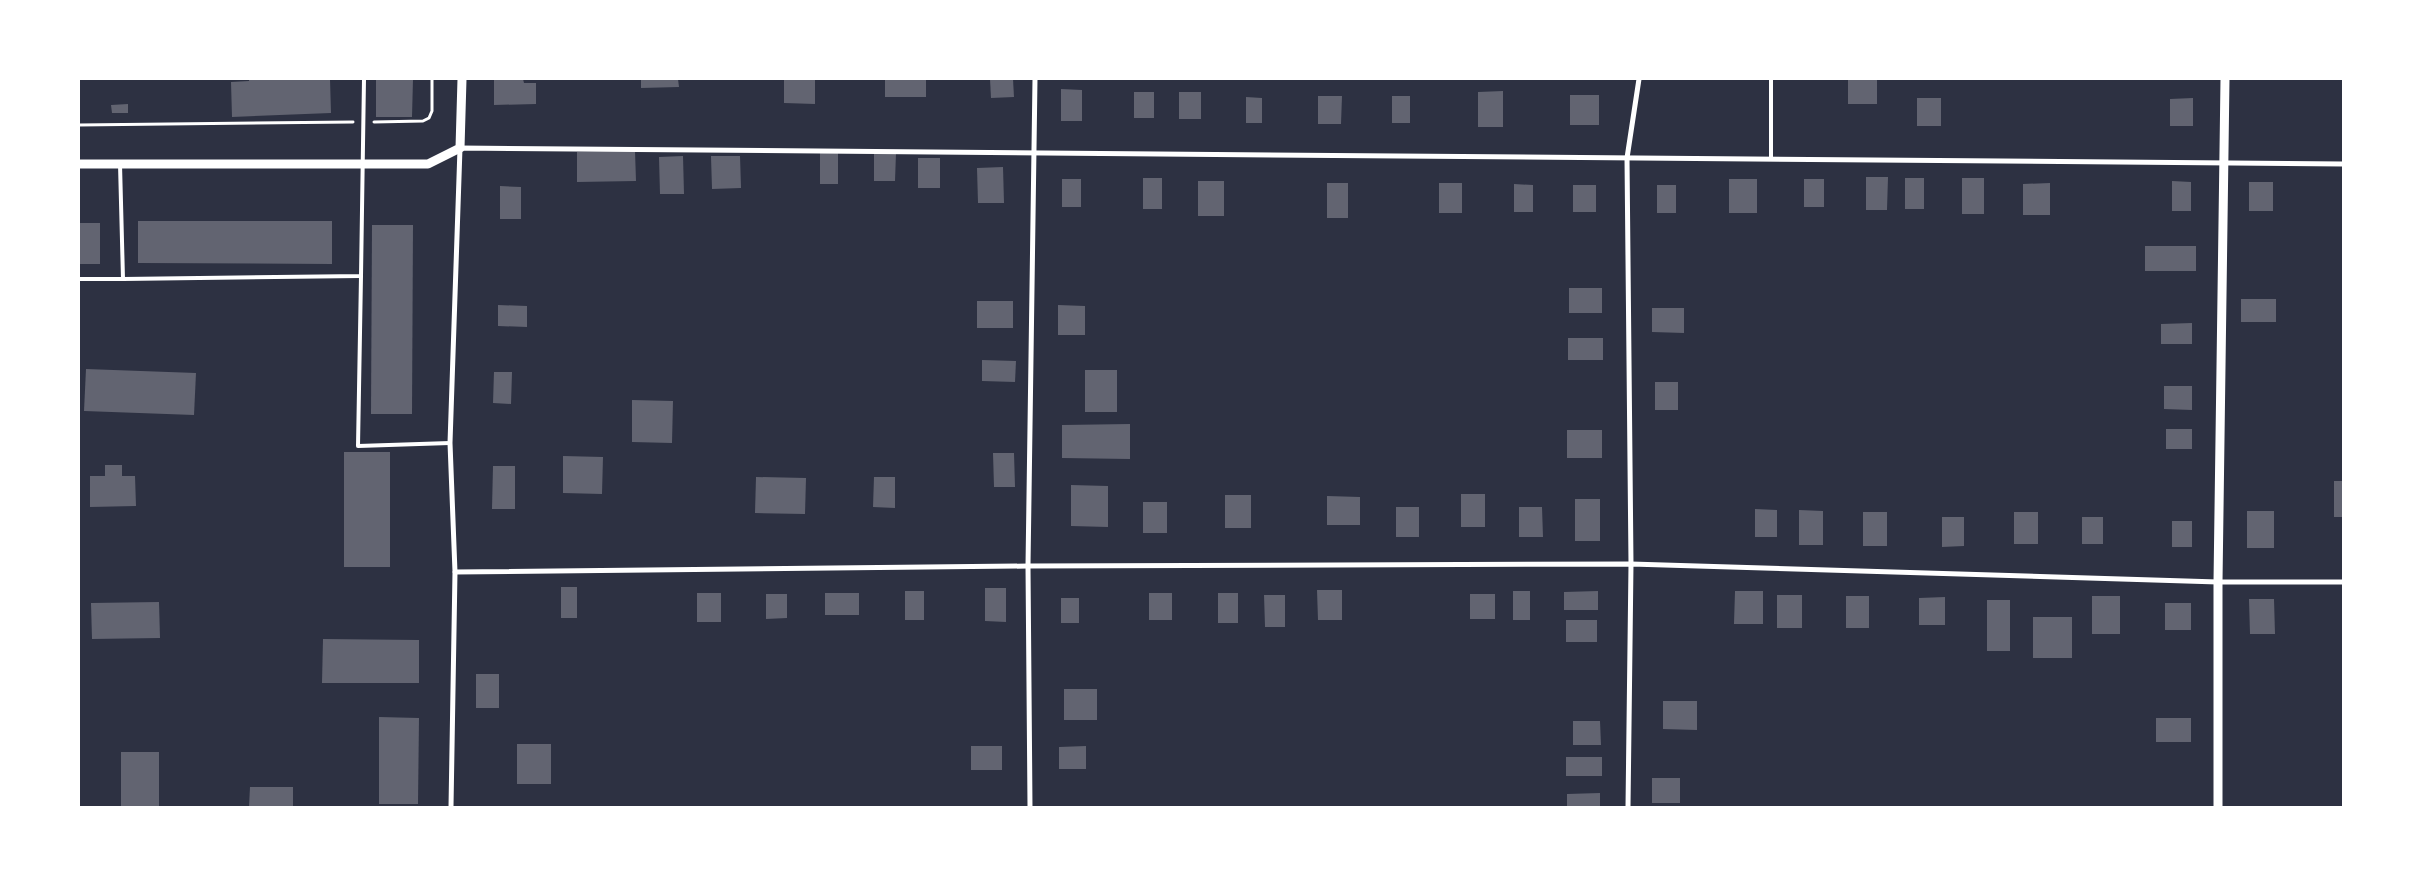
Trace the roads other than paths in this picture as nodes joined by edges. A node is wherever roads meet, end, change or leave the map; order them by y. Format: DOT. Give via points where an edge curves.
graph roads {
  1 [pos="364,79"];
  2 [pos="462,79"];
  3 [pos="1034,79"];
  4 [pos="1639,79"];
  5 [pos="1770,79"];
  6 [pos="2225,79"];
  7 [pos="460,148"];
  8 [pos="1035,153"];
  9 [pos="1627,158"];
  10 [pos="1770,159"];
  11 [pos="363,163"];
  12 [pos="2224,163"];
  13 [pos="79,164"];
  14 [pos="120,164"];
  15 [pos="2343,164"];
  16 [pos="361,276"];
  17 [pos="79,279"];
  18 [pos="123,279"];
  19 [pos="450,443"];
  20 [pos="1631,564"];
  21 [pos="1028,566"];
  22 [pos="455,572"];
  23 [pos="2218,582"];
  24 [pos="2343,582"];
  25 [pos="451,807"];
  26 [pos="1030,807"];
  27 [pos="1628,807"];
  28 [pos="2218,807"];
  1 -- 11 [label="lane"];
  2 -- 7 [label="street"];
  3 -- 8 [label="street"];
  4 -- 9 [label="street"];
  5 -- 10 [label="lane"];
  6 -- 12 [label="street"];
  7 -- 8 [label="street"];
  7 -- 11 [label="street" via="428,164"];
  7 -- 19 [label="street"];
  8 -- 9 [label="street"];
  8 -- 21 [label="street"];
  9 -- 10 [label="street"];
  9 -- 20 [label="street"];
  10 -- 12 [label="street"];
  11 -- 14 [label="street"];
  11 -- 16 [label="lane"];
  12 -- 15 [label="street"];
  12 -- 23 [label="street"];
  13 -- 14 [label="street"];
  14 -- 18 [label="lane"];
  16 -- 18 [label="lane"];
  16 -- 19 [label="lane" via="358,446"];
  17 -- 18 [label="lane"];
  19 -- 22 [label="street"];
  20 -- 21 [label="street"];
  20 -- 23 [label="street"];
  20 -- 27 [label="street"];
  21 -- 22 [label="street"];
  21 -- 26 [label="street"];
  22 -- 25 [label="street"];
  23 -- 24 [label="street"];
  23 -- 28 [label="street"];
}
